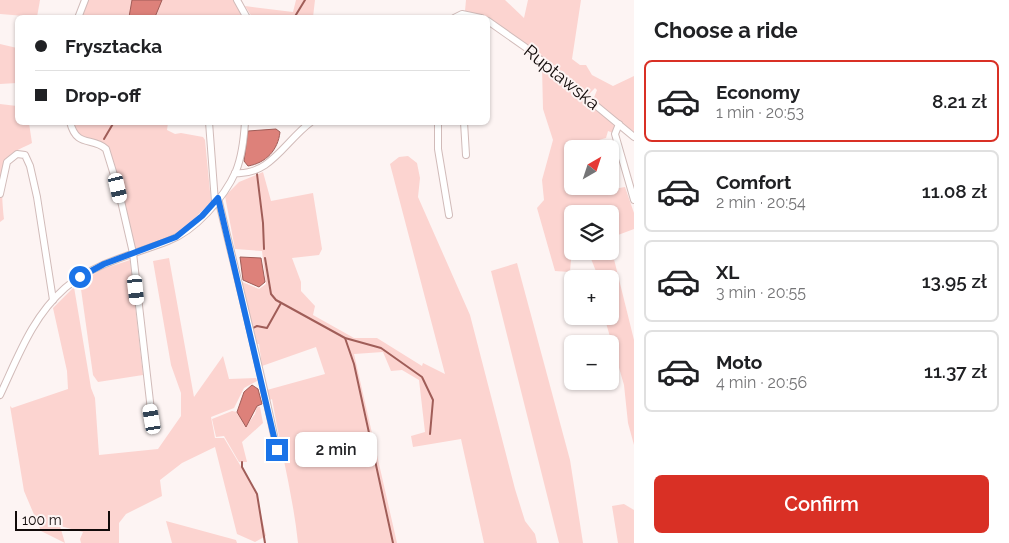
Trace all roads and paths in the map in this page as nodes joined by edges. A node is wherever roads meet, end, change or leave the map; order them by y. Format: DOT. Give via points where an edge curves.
graph roads {
  1 [pos="85,0"];
  2 [pos="237,0"];
  3 [pos="79,15"];
  4 [pos="244,15"];
  5 [pos="490,21"];
  6 [pos="619,124"];
  7 [pos="71,125"];
  8 [pos="209,125"];
  9 [pos="244,125"];
  10 [pos="307,125"];
  11 [pos="438,125"];
  12 [pos="464,125"];
  13 [pos="634,137"];
  14 [pos="466,155"];
  15 [pos="235,173"];
  16 [pos="0,194"];
  17 [pos="217,200"];
  18 [pos="634,200"];
  19 [pos="449,215"];
  20 [pos="133,253"];
  21 [pos="53,300"];
  22 [pos="0,395"];
  23 [pos="152,419"];
  24 [pos="277,450"];
  1 -- 3 [label="street"];
  2 -- 4 [label="street"];
  5 -- 6 [label="street, Ruptawska" via="525,46"];
  6 -- 13 [label="street, Ruptawska"];
  6 -- 18 [label="street" via="615,134"];
  7 -- 20 [label="street" via="80,139 102,145 108,152"];
  8 -- 17 [label="street"];
  9 -- 15 [label="street"];
  10 -- 15 [label="street" via="264,168"];
  11 -- 19 [label="street" via="438,150"];
  12 -- 14 [label="street"];
  15 -- 17 [label="street"];
  16 -- 21 [label="street" via="7,162 15,155 25,155 35,189"];
  17 -- 20 [label="street" via="176,237"];
  17 -- 24 [label="street"];
  20 -- 21 [label="street" via="80,277"];
  20 -- 23 [label="street"];
  21 -- 22 [label="street" via="30,331"];
}
